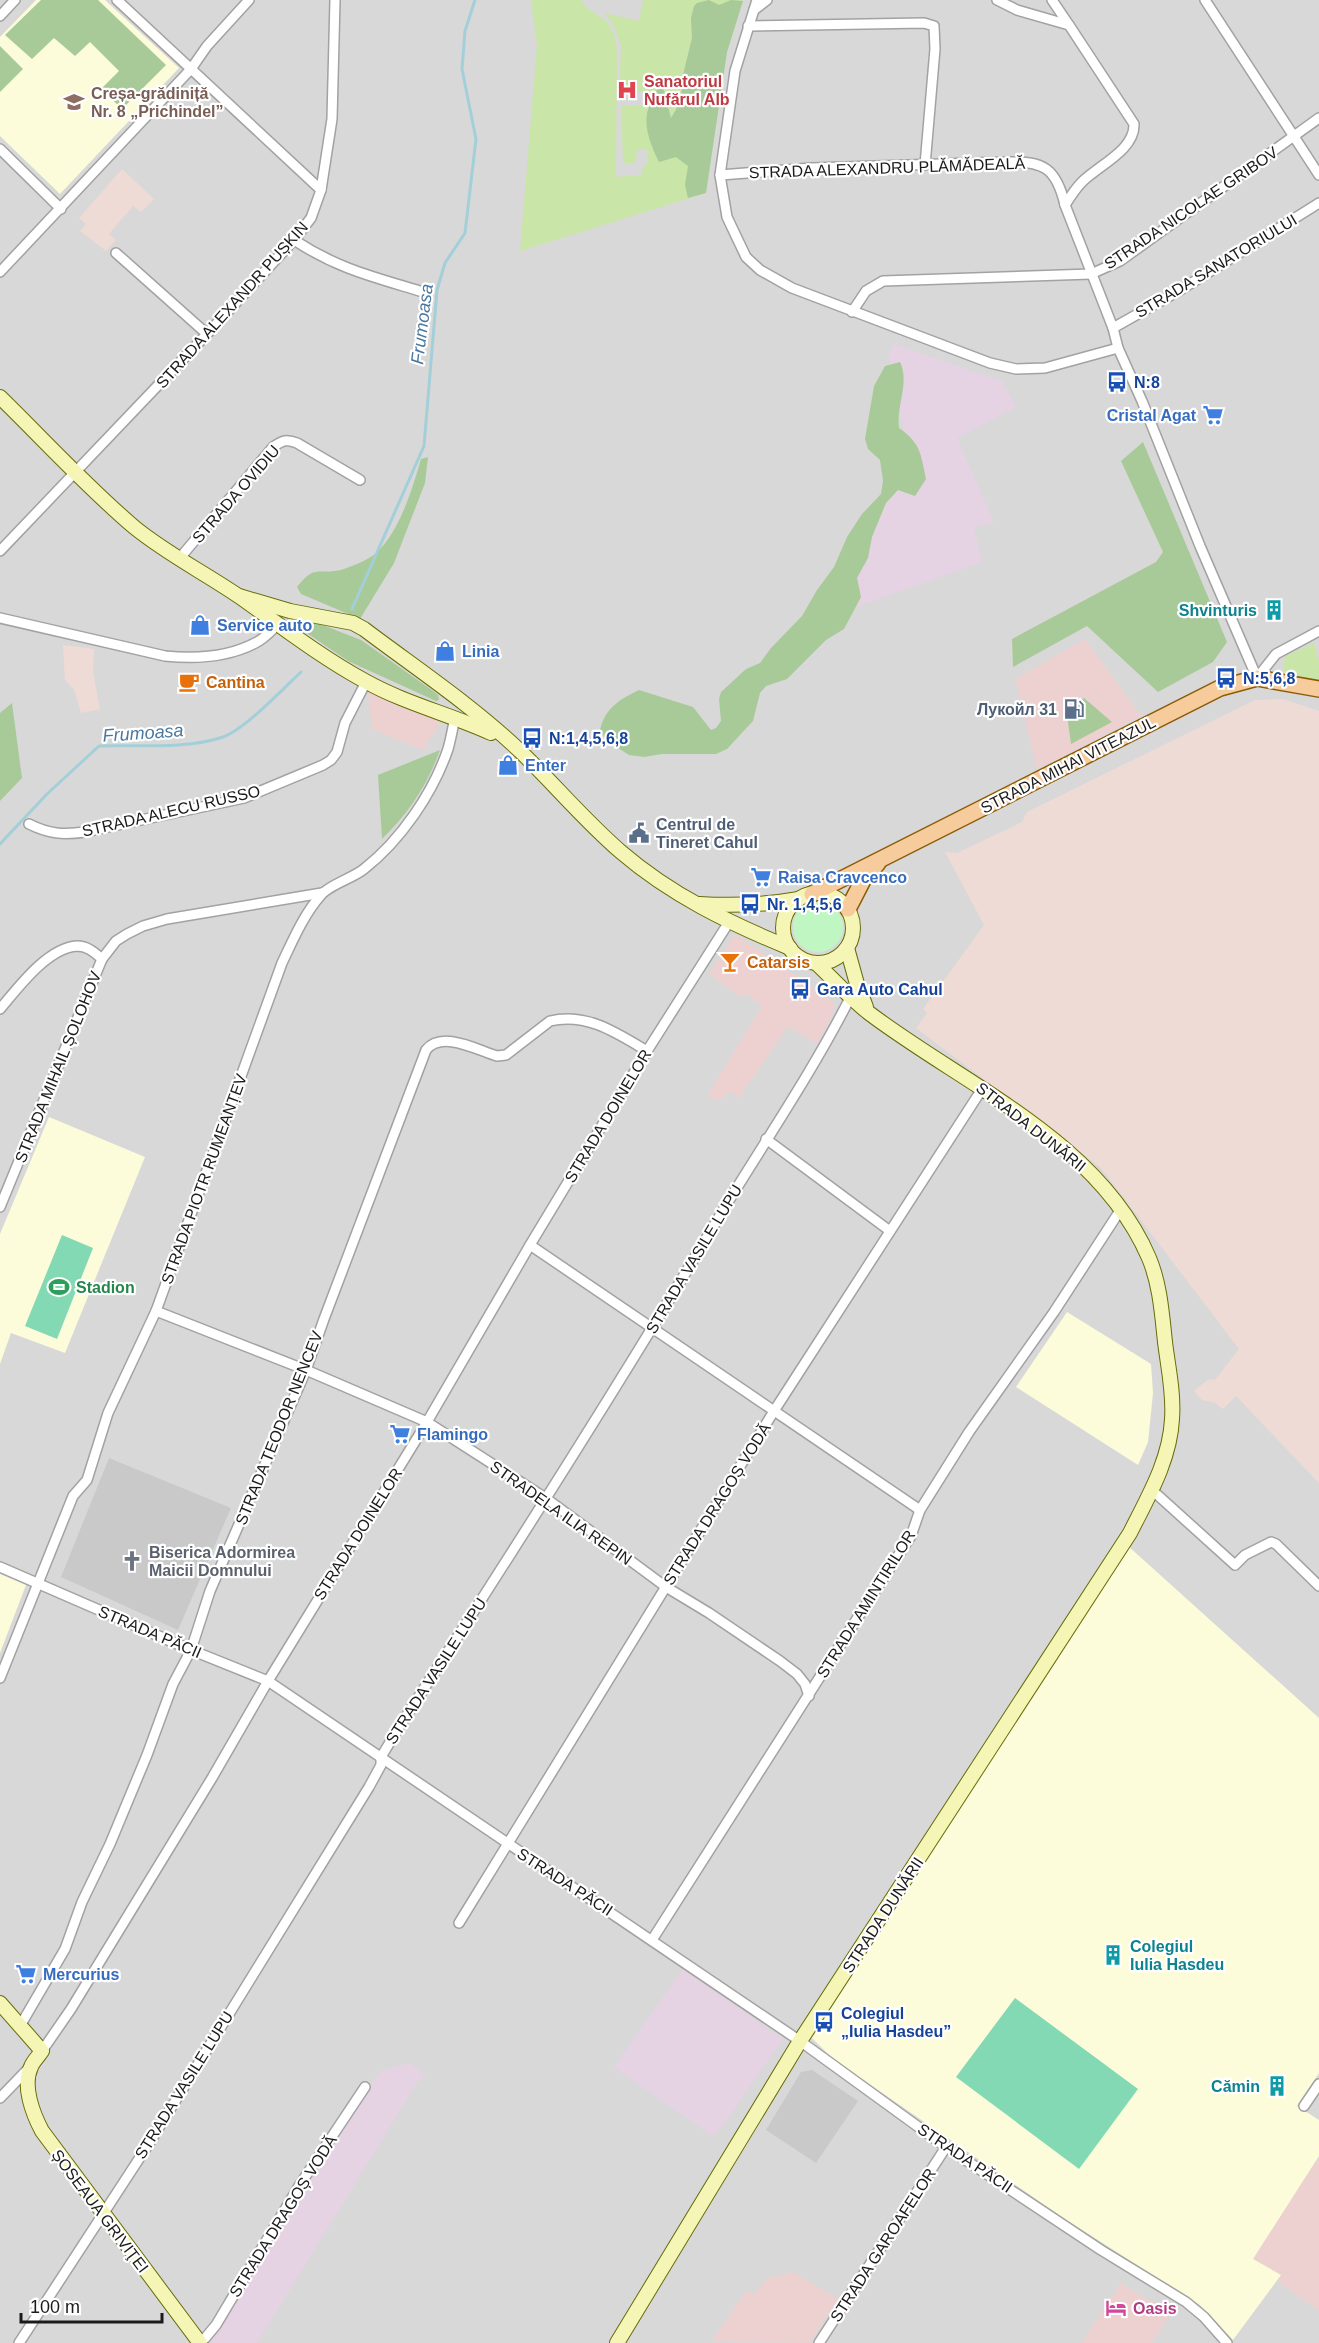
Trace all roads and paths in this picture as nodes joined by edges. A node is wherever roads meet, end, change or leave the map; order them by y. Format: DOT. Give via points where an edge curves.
graph roads {
  1 [pos="15,0"];
  2 [pos="117,0"];
  3 [pos="249,0"];
  4 [pos="335,0"];
  5 [pos="757,0"];
  6 [pos="767,0"];
  7 [pos="997,0"];
  8 [pos="1052,0"];
  9 [pos="1205,0"];
  10 [pos="754,10"];
  11 [pos="0,16"];
  12 [pos="1069,25"];
  13 [pos="748,26"];
  14 [pos="191,69"];
  15 [pos="1319,118"];
  16 [pos="1293,138"];
  17 [pos="0,149"];
  18 [pos="925,165"];
  19 [pos="720,175"];
  20 [pos="1319,175"];
  21 [pos="321,190"];
  22 [pos="1319,203"];
  23 [pos="1065,205"];
  24 [pos="61,209"];
  25 [pos="294,240"];
  26 [pos="116,253"];
  27 [pos="0,272"];
  28 [pos="1091,274"];
  29 [pos="423,292"];
  30 [pos="852,312"];
  31 [pos="1113,328"];
  32 [pos="207,334"];
  33 [pos="1118,348"];
  34 [pos="0,397"];
  35 [pos="76,472"];
  36 [pos="360,480"];
  37 [pos="0,551"];
  38 [pos="179,559"];
  39 [pos="239,596"];
  40 [pos="297,613"];
  41 [pos="0,618"];
  42 [pos="283,627"];
  43 [pos="1319,631"];
  44 [pos="1257,678"];
  45 [pos="366,682"];
  46 [pos="445,689"];
  47 [pos="1319,689"];
  48 [pos="430,708"];
  49 [pos="455,717"];
  50 [pos="506,740"];
  51 [pos="28,824"];
  52 [pos="882,858"];
  53 [pos="322,893"];
  54 [pos="805,896"];
  55 [pos="694,904"];
  56 [pos="848,909"];
  57 [pos="729,922"];
  58 [pos="790,948"];
  59 [pos="847,948"];
  60 [pos="102,959"];
  61 [pos="816,963"];
  62 [pos="851,996"];
  63 [pos="0,1009"];
  64 [pos="868,1012"];
  65 [pos="647,1051"];
  66 [pos="982,1089"];
  67 [pos="766,1139"];
  68 [pos="0,1208"];
  69 [pos="1121,1209"];
  70 [pos="891,1232"];
  71 [pos="530,1245"];
  72 [pos="156,1311"];
  73 [pos="653,1329"];
  74 [pos="306,1370"];
  75 [pos="774,1411"];
  76 [pos="427,1422"];
  77 [pos="1152,1490"];
  78 [pos="547,1499"];
  79 [pos="920,1510"];
  80 [pos="0,1567"];
  81 [pos="36,1582"];
  82 [pos="1319,1586"];
  83 [pos="666,1587"];
  84 [pos="191,1650"];
  85 [pos="0,1678"];
  86 [pos="268,1681"];
  87 [pos="809,1696"];
  88 [pos="381,1757"];
  89 [pos="508,1845"];
  90 [pos="459,1923"];
  91 [pos="652,1940"];
  92 [pos="0,2003"];
  93 [pos="20,2026"];
  94 [pos="800,2041"];
  95 [pos="42,2051"];
  96 [pos="30,2067"];
  97 [pos="1319,2084"];
  98 [pos="365,2087"];
  99 [pos="0,2098"];
  100 [pos="1304,2106"];
  101 [pos="946,2146"];
  102 [pos="101,2213"];
  103 [pos="19,2343"];
  104 [pos="200,2343"];
  105 [pos="617,2343"];
  106 [pos="819,2343"];
  107 [pos="1227,2343"];
  1 -- 11 [label="street"];
  2 -- 14 [label="street"];
  3 -- 14 [label="street"];
  4 -- 21 [label="street, STRADA ALEXANDR PUȘKIN" via="332,119"];
  5 -- 10 [label="street"];
  6 -- 10 [label="street"];
  7 -- 12 [label="street"];
  8 -- 12 [label="street"];
  9 -- 16 [label="street"];
  10 -- 13 [label="street"];
  12 -- 23 [label="street" via="1131,116 1134,131 1129,142 1083,181"];
  13 -- 18 [label="street" via="924,22 934,26"];
  13 -- 19 [label="street" via="735,71"];
  14 -- 21 [label="street"];
  14 -- 24 [label="street"];
  15 -- 16 [label="street, STRADA NICOLAE GRIBOV"];
  16 -- 20 [label="street"];
  16 -- 28 [label="street, STRADA NICOLAE GRIBOV" via="1120,261"];
  17 -- 24 [label="street"];
  18 -- 19 [label="street, STRADA ALEXANDRU PLĂMĂDEALĂ"];
  18 -- 23 [label="street, STRADA ALEXANDRU PLĂMĂDEALĂ" via="1029,161 1045,166 1055,176"];
  19 -- 30 [label="street" via="727,217 746,257 776,279"];
  21 -- 25 [label="street, STRADA ALEXANDR PUȘKIN" via="311,218"];
  22 -- 31 [label="street, STRADA SANATORIULUI"];
  23 -- 28 [label="street, STRADA ALEXANDRU PLĂMĂDEALĂ"];
  24 -- 27 [label="street"];
  25 -- 29 [label="street" via="354,272"];
  25 -- 32 [label="street, STRADA ALEXANDR PUȘKIN"];
  26 -- 32 [label="street"];
  28 -- 30 [label="street, STRADA NICOLAE GRIBOV" via="884,281 866,291"];
  28 -- 31 [label="street, STRADA ALEXANDRU PLĂMĂDEALĂ"];
  30 -- 33 [label="street" via="1016,369 1045,368"];
  31 -- 33 [label="street, STRADA ALEXANDRU PLĂMĂDEALĂ"];
  32 -- 35 [label="street, STRADA ALEXANDR PUȘKIN"];
  33 -- 44 [label="street, STRADA ALEXANDRU PLĂMĂDEALĂ"];
  34 -- 35 [label="main road"];
  35 -- 37 [label="street, STRADA ALEXANDR PUȘKIN"];
  35 -- 38 [label="main road" via="134,527"];
  36 -- 38 [label="street, STRADA OVIDIU" via="297,443 283,440"];
  38 -- 39 [label="main road"];
  39 -- 40 [label="main road"];
  39 -- 42 [label="main road"];
  40 -- 42 [label="main road"];
  40 -- 46 [label="main road" via="358,626"];
  41 -- 42 [label="street" via="165,656 190,658 233,651"];
  42 -- 45 [label="main road"];
  43 -- 44 [label="street" via="1276,654"];
  44 -- 47 [label="main road, STRADA MIHAI VITEAZUL"];
  44 -- 52 [label="main road, STRADA MIHAI VITEAZUL" via="1207,694"];
  45 -- 48 [label="main road"];
  45 -- 51 [label="street, STRADA ALECU RUSSO" via="345,723 338,752 331,760 282,783 244,798 85,832 63,835"];
  46 -- 48 [label="main road" via="447,701"];
  46 -- 50 [label="main road"];
  48 -- 49 [label="main road"];
  49 -- 50 [label="main road"];
  49 -- 53 [label="street, STRADA PIOTR RUMEANȚEV" via="436,776 404,827 362,870"];
  50 -- 55 [label="main road" via="621,853"];
  52 -- 54 [label="main road, STRADA MIHAI VITEAZUL"];
  52 -- 56 [label="main road, STRADA MIHAI VITEAZUL" via="863,880"];
  53 -- 60 [label="street, STRADA MIHAIL ȘOLOHOV" via="143,926 116,941"];
  53 -- 72 [label="street, STRADA PIOTR RUMEANȚEV" via="282,963"];
  54 -- 55 [label="main road" via="768,905"];
  54 -- 56 [label="main road" via="823,893 835,897"];
  54 -- 58 [label="main road" via="788,911 784,921"];
  55 -- 57 [label="main road"];
  56 -- 59 [label="main road" via="853,928"];
  57 -- 58 [label="main road"];
  57 -- 65 [label="street, STRADA DOINELOR"];
  58 -- 61 [label="main road" via="801,958"];
  59 -- 61 [label="main road" via="831,960"];
  59 -- 64 [label="main road"];
  60 -- 63 [label="street, STRADA MIHAIL ȘOLOHOV" via="90,949 77,946 60,953 38,967"];
  60 -- 68 [label="street, STRADA MIHAIL ȘOLOHOV"];
  61 -- 62 [label="main road, STRADA DUNĂRII"];
  62 -- 64 [label="main road, STRADA DUNĂRII"];
  62 -- 67 [label="street, STRADA VASILE LUPU" via="822,1051"];
  64 -- 66 [label="main road, STRADA DUNĂRII"];
  65 -- 71 [label="street, STRADA DOINELOR"];
  65 -- 74 [label="street, STRADA TEODOR NENCEV" via="600,1024 557,1019 506,1055 444,1041 429,1046"];
  66 -- 69 [label="main road, STRADA DUNĂRII" via="1075,1159"];
  66 -- 70 [label="street, STRADA DRAGOȘ VODĂ"];
  67 -- 70 [label="street"];
  67 -- 73 [label="street, STRADA VASILE LUPU"];
  69 -- 77 [label="main road, STRADA DUNĂRII" via="1149,1258 1157,1284 1172,1390 1173,1420 1164,1461"];
  69 -- 79 [label="street, STRADA AMINTIRILOR"];
  70 -- 75 [label="street, STRADA DRAGOȘ VODĂ"];
  71 -- 73 [label="street"];
  71 -- 76 [label="street, STRADA DOINELOR"];
  72 -- 74 [label="street, STRADELA ILIA REPIN"];
  72 -- 81 [label="street, STRADA PIOTR RUMEANȚEV" via="108,1413 87,1480 73,1496"];
  73 -- 75 [label="street"];
  73 -- 78 [label="street, STRADA VASILE LUPU"];
  74 -- 76 [label="street, STRADELA ILIA REPIN"];
  74 -- 84 [label="street, STRADA TEODOR NENCEV" via="210,1591"];
  75 -- 79 [label="street"];
  75 -- 83 [label="street, STRADA DRAGOȘ VODĂ"];
  76 -- 78 [label="street, STRADELA ILIA REPIN"];
  76 -- 86 [label="street, STRADA DOINELOR"];
  77 -- 82 [label="street" via="1235,1565 1245,1555 1271,1542"];
  77 -- 94 [label="main road, STRADA DUNĂRII" via="1130,1533"];
  78 -- 83 [label="street, STRADELA ILIA REPIN"];
  78 -- 88 [label="street, STRADA VASILE LUPU"];
  79 -- 87 [label="street, STRADA AMINTIRILOR" via="910,1536"];
  80 -- 81 [label="street, STRADA PĂCII"];
  81 -- 84 [label="street, STRADA PĂCII"];
  81 -- 85 [label="street, STRADA PIOTR RUMEANȚEV"];
  83 -- 87 [label="street, STRADELA ILIA REPIN" via="780,1661 797,1674"];
  83 -- 89 [label="street, STRADA DRAGOȘ VODĂ"];
  84 -- 86 [label="street, STRADA PĂCII"];
  84 -- 93 [label="street, STRADA TEODOR NENCEV" via="173,1684 65,1948"];
  86 -- 88 [label="street, STRADA PĂCII"];
  86 -- 95 [label="street, STRADA DOINELOR"];
  87 -- 91 [label="street, STRADA AMINTIRILOR"];
  88 -- 89 [label="street, STRADA PĂCII"];
  88 -- 102 [label="street, STRADA VASILE LUPU" via="381,1764 356,1807 150,2142"];
  89 -- 90 [label="street, STRADA DRAGOȘ VODĂ"];
  89 -- 91 [label="street, STRADA PĂCII"];
  91 -- 94 [label="street, STRADA PĂCII"];
  92 -- 93 [label="main road"];
  93 -- 95 [label="main road"];
  94 -- 101 [label="street, STRADA PĂCII"];
  94 -- 105 [label="main road, STRADA DUNĂRII"];
  95 -- 96 [label="main road"];
  96 -- 99 [label="street"];
  96 -- 102 [label="main road, ȘOSEAUA GRIVIŢEI" via="28,2093 32,2112 42,2132"];
  97 -- 100 [label="street"];
  98 -- 104 [label="street, STRADA DRAGOȘ VODĂ" via="216,2325"];
  101 -- 106 [label="street, STRADA GAROAFELOR"];
  101 -- 107 [label="street, STRADA PĂCII" via="1186,2302"];
  102 -- 103 [label="street, STRADA VASILE LUPU"];
  102 -- 104 [label="main road, ȘOSEAUA GRIVIŢEI"];
}
